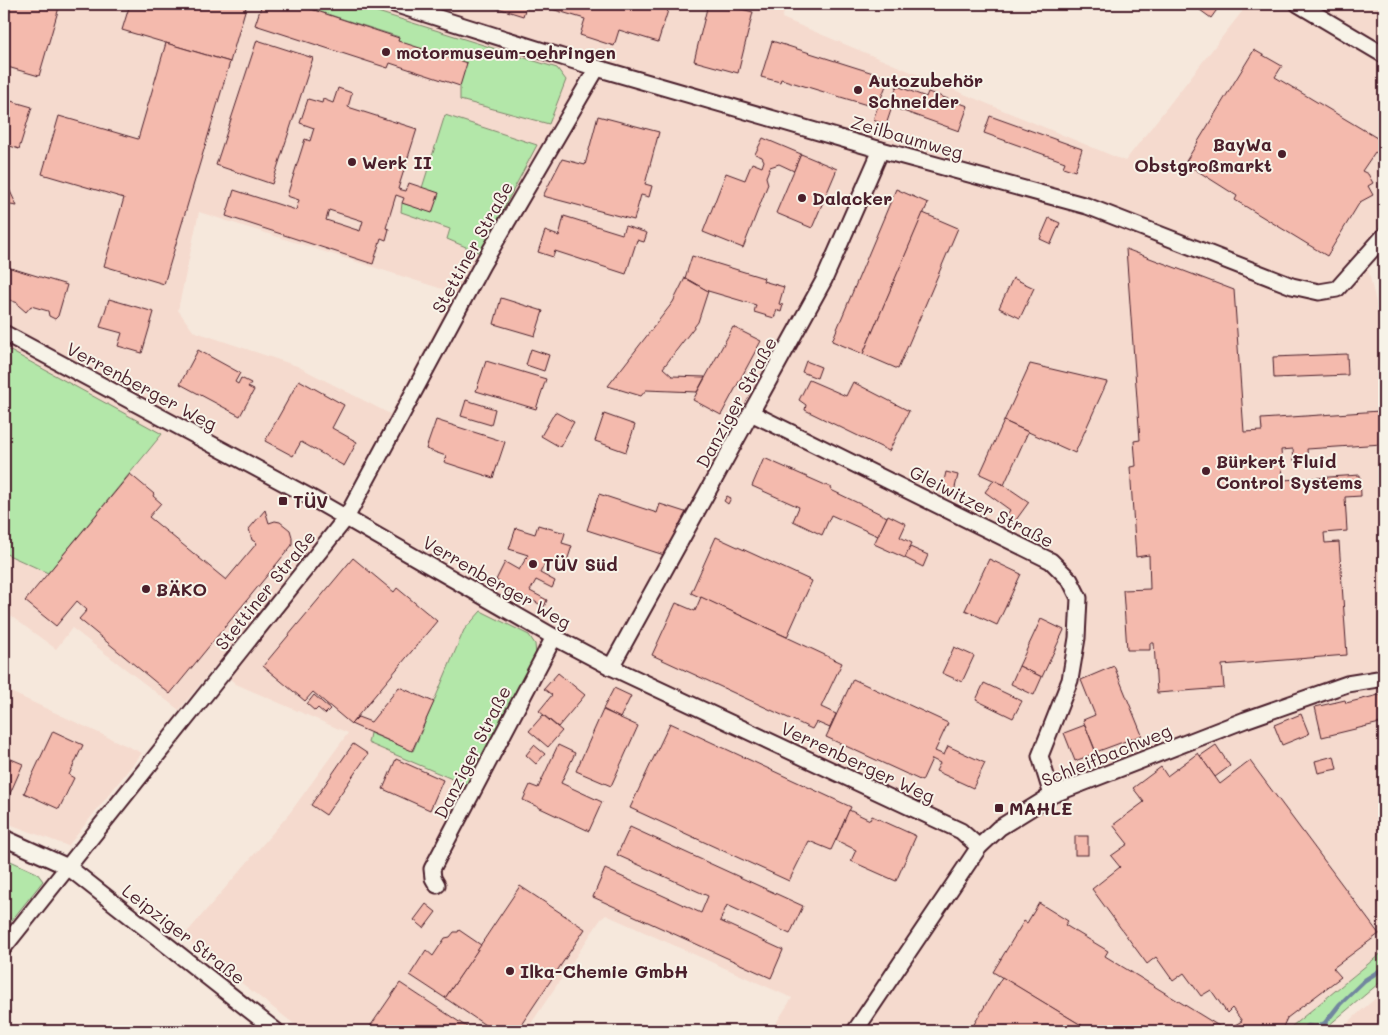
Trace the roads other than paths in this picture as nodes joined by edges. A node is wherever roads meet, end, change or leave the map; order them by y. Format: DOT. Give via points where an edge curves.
graph roads {
  1 [pos="394,4"];
  2 [pos="1298,4"];
  3 [pos="1384,55"];
  4 [pos="597,68"];
  5 [pos="881,150"];
  6 [pos="1384,236"];
  7 [pos="4,333"];
  8 [pos="751,413"];
  9 [pos="346,518"];
  10 [pos="554,637"];
  11 [pos="611,667"];
  12 [pos="1384,678"];
  13 [pos="1052,795"];
  14 [pos="4,838"];
  15 [pos="979,847"];
  16 [pos="68,867"];
  17 [pos="437,885"];
  18 [pos="4,947"];
  19 [pos="276,1031"];
  20 [pos="855,1031"];
  1 -- 4 [label="street, Zeilbaumweg"];
  2 -- 3 [label="street"];
  4 -- 5 [label="street, Zeilbaumweg"];
  4 -- 9 [label="street, Stettiner Straße" via="482,265"];
  5 -- 6 [label="street, Zeilbaumweg" via="1087,206 1292,286 1319,292 1337,289"];
  5 -- 8 [label="street, Danziger Straße" via="824,280"];
  7 -- 9 [label="street, Verrenberger Weg"];
  8 -- 11 [label="street, Danziger Straße"];
  8 -- 13 [label="street, Gleiwitzer Straße" via="1051,561 1070,580 1079,598 1070,680 1040,756"];
  9 -- 10 [label="street, Verrenberger Weg"];
  9 -- 16 [label="street, Stettiner Straße"];
  10 -- 11 [label="street, Verrenberger Weg"];
  10 -- 17 [label="street, Danziger Straße" via="432,869"];
  11 -- 15 [label="street, Verrenberger Weg" via="961,831"];
  12 -- 13 [label="street, Schleifbachweg" via="1347,684"];
  13 -- 15 [label="street, Schleifbachweg" via="1000,828"];
  14 -- 16 [label="street, Leipziger Straße"];
  15 -- 20 [label="street, Schleifbachweg"];
  16 -- 18 [label="street, Stettiner Straße"];
  16 -- 19 [label="street, Leipziger Straße"];
}
